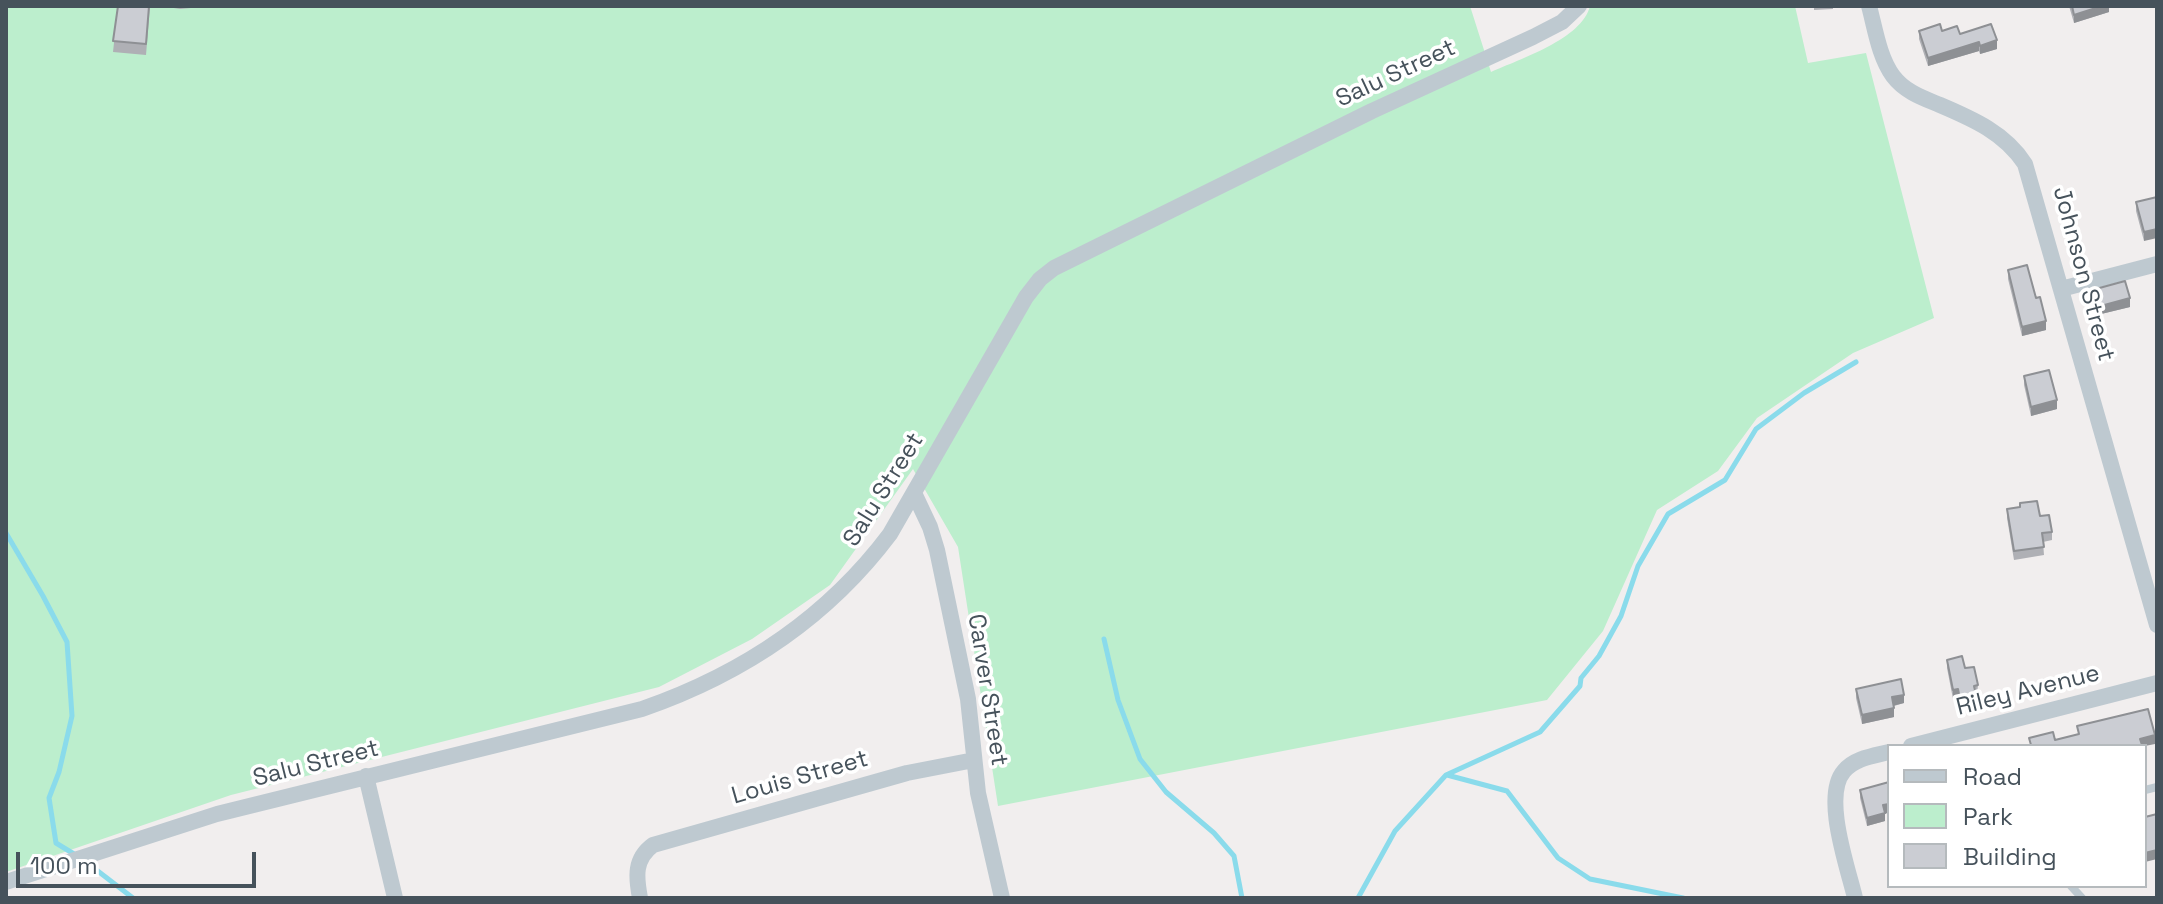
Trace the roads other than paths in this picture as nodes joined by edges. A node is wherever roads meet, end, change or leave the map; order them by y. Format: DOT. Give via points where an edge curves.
graph roads {
  1 [pos="1869,6"];
  2 [pos="1576,10"];
  3 [pos="2157,264"];
  4 [pos="2061,289"];
  5 [pos="914,493"];
  6 [pos="2157,625"];
  7 [pos="2157,683"];
  8 [pos="1919,744"];
  9 [pos="1887,753"];
  10 [pos="974,760"];
  11 [pos="366,776"];
  12 [pos="6,882"];
  13 [pos="395,898"];
  14 [pos="640,898"];
  15 [pos="1002,898"];
  16 [pos="1855,898"];
  1 -- 4 [label="street, Johnson Street" via="1884,59 1900,84 1985,126 2016,150 2033,183"];
  2 -- 5 [label="street, Salu Street" via="1533,37 1054,268 1026,297"];
  3 -- 4 [label="street"];
  4 -- 6 [label="street, Johnson Street"];
  5 -- 10 [label="street, Carver Street" via="937,550 968,699"];
  5 -- 11 [label="street, Salu Street" via="872,558 838,593 772,646 715,680 642,709"];
  7 -- 8 [label="street, Riley Avenue"];
  9 -- 16 [label="street" via="1852,763 1836,786 1835,806"];
  10 -- 14 [label="street, Louis Street" via="907,773 662,842 643,853 637,870"];
  10 -- 15 [label="street, Carver Street"];
  11 -- 12 [label="street, Salu Street" via="171,827"];
  11 -- 13 [label="street"];
}
